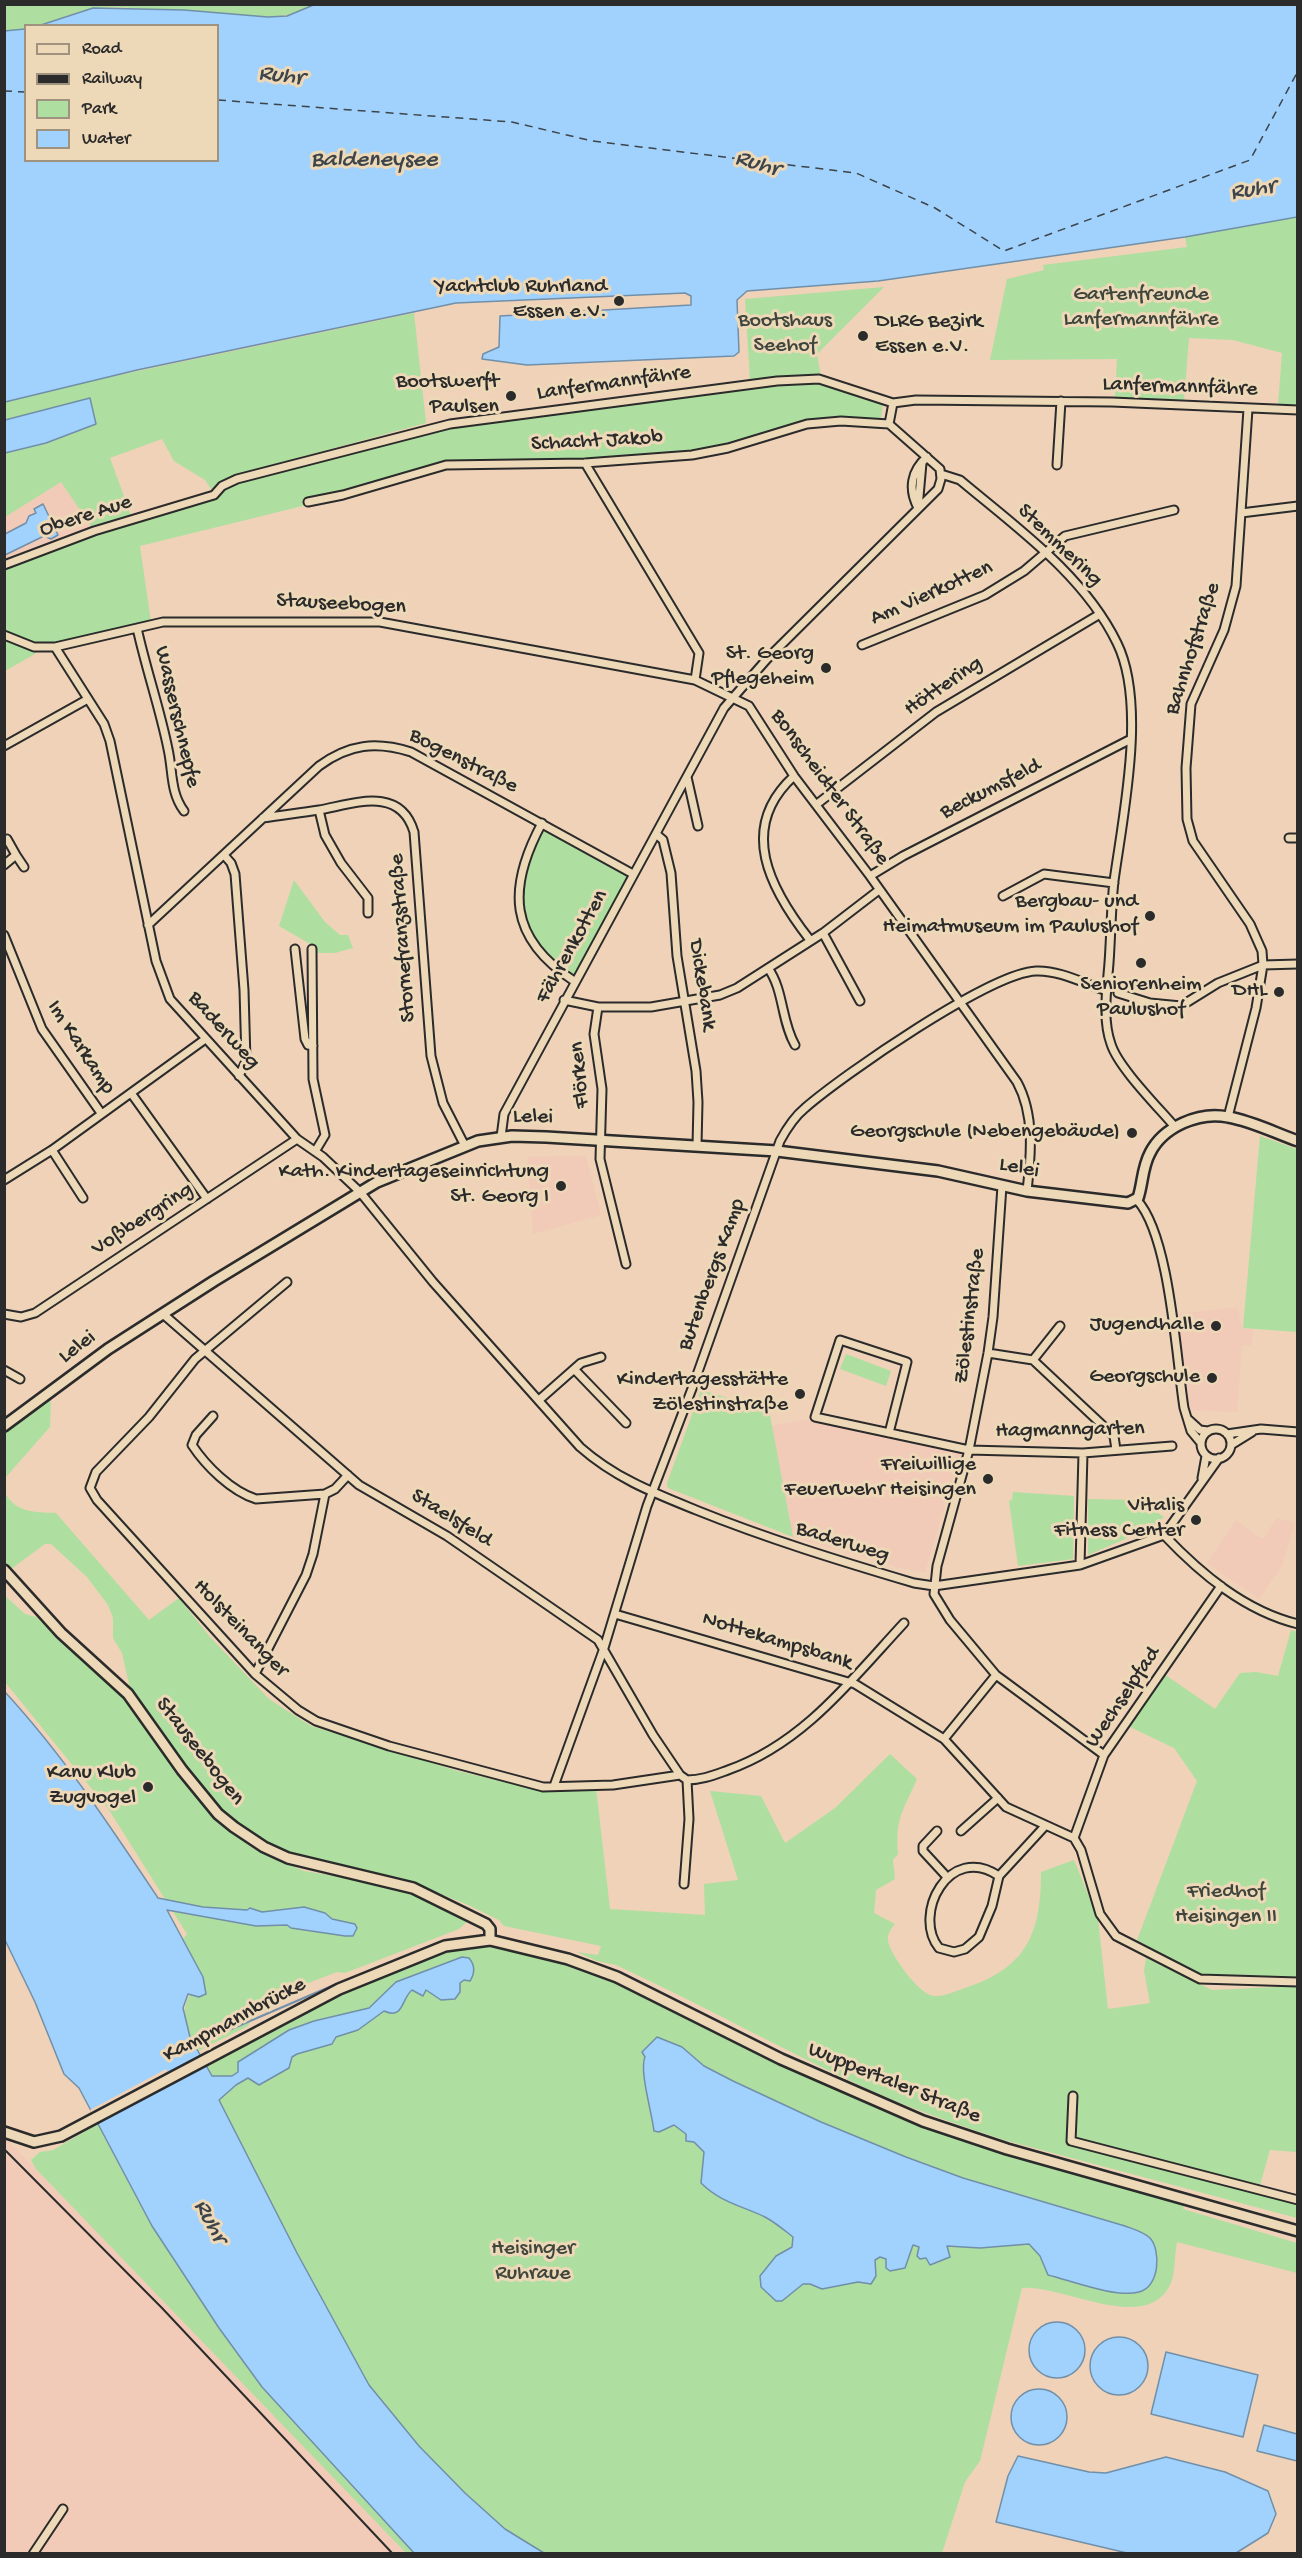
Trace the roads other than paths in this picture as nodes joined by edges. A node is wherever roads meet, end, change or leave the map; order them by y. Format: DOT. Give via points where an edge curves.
graph roads {
  1 [pos="1061,401"];
  2 [pos="893,403"];
  3 [pos="1248,409"];
  4 [pos="1298,411"];
  5 [pos="889,424"];
  6 [pos="925,459"];
  7 [pos="585,463"];
  8 [pos="1057,465"];
  9 [pos="941,474"];
  10 [pos="308,502"];
  11 [pos="1298,506"];
  12 [pos="181,507"];
  13 [pos="918,508"];
  14 [pos="1174,510"];
  15 [pos="1241,513"];
  16 [pos="1045,554"];
  17 [pos="4,565"];
  18 [pos="1100,614"];
  19 [pos="137,628"];
  20 [pos="4,635"];
  21 [pos="862,645"];
  22 [pos="55,647"];
  23 [pos="695,680"];
  24 [pos="732,697"];
  25 [pos="88,699"];
  26 [pos="1131,739"];
  27 [pos="4,746"];
  28 [pos="794,776"];
  29 [pos="687,777"];
  30 [pos="817,804"];
  31 [pos="319,810"];
  32 [pos="184,811"];
  33 [pos="263,818"];
  34 [pos="542,823"];
  35 [pos="698,826"];
  36 [pos="656,834"];
  37 [pos="7,839"];
  38 [pos="16,855"];
  39 [pos="224,855"];
  40 [pos="4,865"];
  41 [pos="24,867"];
  42 [pos="633,874"];
  43 [pos="870,876"];
  44 [pos="1114,883"];
  45 [pos="879,890"];
  46 [pos="1003,896"];
  47 [pos="368,913"];
  48 [pos="148,925"];
  49 [pos="823,933"];
  50 [pos="4,935"];
  51 [pos="810,940"];
  52 [pos="295,949"];
  53 [pos="312,949"];
  54 [pos="1298,964"];
  55 [pos="1263,965"];
  56 [pos="768,968"];
  57 [pos="574,981"];
  58 [pos="1107,991"];
  59 [pos="1118,993"];
  60 [pos="564,1000"];
  61 [pos="860,1001"];
  62 [pos="959,1003"];
  63 [pos="683,1004"];
  64 [pos="598,1007"];
  65 [pos="204,1040"];
  66 [pos="795,1045"];
  67 [pos="313,1046"];
  68 [pos="239,1076"];
  69 [pos="131,1093"];
  70 [pos="101,1113"];
  71 [pos="1228,1117"];
  72 [pos="1175,1127"];
  73 [pos="501,1137"];
  74 [pos="297,1139"];
  75 [pos="601,1140"];
  76 [pos="1298,1142"];
  77 [pos="465,1146"];
  78 [pos="697,1146"];
  79 [pos="52,1150"];
  80 [pos="316,1150"];
  81 [pos="777,1151"];
  82 [pos="4,1180"];
  83 [pos="1002,1186"];
  84 [pos="1027,1191"];
  85 [pos="360,1192"];
  86 [pos="83,1198"];
  87 [pos="207,1199"];
  88 [pos="1137,1200"];
  89 [pos="626,1264"];
  90 [pos="287,1282"];
  91 [pos="4,1314"];
  92 [pos="163,1314"];
  93 [pos="1060,1326"];
  94 [pos="204,1350"];
  95 [pos="988,1353"];
  96 [pos="601,1358"];
  97 [pos="1033,1360"];
  98 [pos="574,1369"];
  99 [pos="4,1370"];
  100 [pos="20,1379"];
  101 [pos="539,1400"];
  102 [pos="213,1416"];
  103 [pos="1189,1420"];
  104 [pos="626,1423"];
  105 [pos="4,1426"];
  106 [pos="1254,1430"];
  107 [pos="1208,1431"];
  108 [pos="889,1432"];
  109 [pos="1298,1432"];
  110 [pos="1227,1434"];
  111 [pos="1201,1443"];
  112 [pos="1231,1445"];
  113 [pos="1172,1446"];
  114 [pos="969,1450"];
  115 [pos="1116,1450"];
  116 [pos="1083,1453"];
  117 [pos="1206,1456"];
  118 [pos="1219,1458"];
  119 [pos="348,1475"];
  120 [pos="1202,1481"];
  121 [pos="326,1494"];
  122 [pos="653,1494"];
  123 [pos="1164,1535"];
  124 [pos="1080,1565"];
  125 [pos="4,1570"];
  126 [pos="934,1586"];
  127 [pos="1221,1586"];
  128 [pos="615,1614"];
  129 [pos="904,1623"];
  130 [pos="1298,1624"];
  131 [pos="604,1648"];
  132 [pos="255,1674"];
  133 [pos="996,1675"];
  134 [pos="850,1682"];
  135 [pos="944,1738"];
  136 [pos="1104,1755"];
  137 [pos="680,1775"];
  138 [pos="687,1779"];
  139 [pos="554,1786"];
  140 [pos="998,1798"];
  141 [pos="1045,1826"];
  142 [pos="937,1831"];
  143 [pos="961,1832"];
  144 [pos="1074,1838"];
  145 [pos="999,1876"];
  146 [pos="946,1877"];
  147 [pos="684,1884"];
  148 [pos="490,1940"];
  149 [pos="1298,1982"];
  150 [pos="1073,2096"];
  151 [pos="4,2132"];
  152 [pos="1298,2200"];
  153 [pos="1298,2231"];
  154 [pos="63,2509"];
  155 [pos="33,2553"];
  1 -- 2 [label="street, Lanfermannfähre" via="916,399"];
  1 -- 3 [label="street, Lanfermannfähre"];
  1 -- 8 [label="street"];
  2 -- 5 [label="street"];
  2 -- 12 [label="street, Lanfermannfähre" via="829,381 798,380 450,424 237,479 214,495"];
  3 -- 4 [label="street, Lanfermannfähre"];
  3 -- 15 [label="street, Bahnhofstraße"];
  5 -- 6 [label="street, Stemmering"];
  5 -- 7 [label="street, Schacht Jakob" via="807,424 692,455"];
  6 -- 9 [label="street, Stemmering"];
  6 -- 13 [label="street" via="913,475 913,498"];
  7 -- 10 [label="street, Schacht Jakob" via="446,465"];
  7 -- 23 [label="street" via="699,654"];
  9 -- 13 [label="street, Fährenkotten" via="940,483"];
  9 -- 16 [label="street, Stemmering" via="960,480"];
  11 -- 15 [label="street"];
  12 -- 17 [label="street, Obere Aue" via="94,531"];
  13 -- 24 [label="street, Fährenkotten"];
  14 -- 16 [label="street, Am Vierkotten" via="1065,536"];
  15 -- 55 [label="street, Bahnhofstraße" via="1231,612 1191,704 1186,809 1193,841 1256,934"];
  16 -- 18 [label="street, Stemmering"];
  16 -- 21 [label="street, Am Vierkotten" via="978,598"];
  18 -- 26 [label="street, Stemmering" via="1117,643 1126,672"];
  18 -- 30 [label="street, Höttering" via="936,712"];
  19 -- 22 [label="street, Stauseebogen"];
  19 -- 23 [label="street, Stauseebogen" via="191,621 380,622"];
  19 -- 32 [label="street, Wasserschnepfe" via="168,748 174,792"];
  20 -- 22 [label="street" via="34,647"];
  22 -- 25 [label="street, Baderweg"];
  23 -- 24 [label="street, Bonscheidter Straße"];
  24 -- 28 [label="street, Bonscheidter Straße" via="749,706"];
  24 -- 29 [label="street, Fährenkotten"];
  25 -- 27 [label="street"];
  25 -- 48 [label="street, Baderweg" via="110,741"];
  26 -- 43 [label="street, Beckumsfeld"];
  26 -- 44 [label="street, Stemmering"];
  28 -- 30 [label="street, Bonscheidter Straße"];
  28 -- 51 [label="street" via="768,807 763,841 775,884"];
  29 -- 35 [label="street"];
  29 -- 36 [label="street, Fährenkotten"];
  30 -- 43 [label="street, Bonscheidter Straße"];
  31 -- 33 [label="street, Stornefranzstraße"];
  31 -- 47 [label="street, Stornefranzstraße" via="325,835 368,898"];
  31 -- 77 [label="street, Stornefranzstraße" via="377,800 396,806 411,821 431,1056 443,1103"];
  33 -- 34 [label="street, Bogenstraße" via="334,755 370,744 411,752"];
  33 -- 39 [label="street, Bogenstraße"];
  34 -- 42 [label="street, Bogenstraße"];
  34 -- 57 [label="street" via="523,862 519,885 521,912 525,929 538,951"];
  36 -- 42 [label="street, Fährenkotten"];
  36 -- 63 [label="street, Dickebank" via="663,840 671,873"];
  37 -- 38 [label="street"];
  38 -- 40 [label="street"];
  38 -- 41 [label="street"];
  39 -- 48 [label="street, Bogenstraße"];
  39 -- 68 [label="street" via="235,874 242,952 246,1061"];
  42 -- 57 [label="street, Fährenkotten"];
  43 -- 45 [label="street, Bonscheidter Straße"];
  44 -- 46 [label="street" via="1044,874"];
  44 -- 58 [label="street, Stemmering"];
  45 -- 49 [label="street"];
  45 -- 62 [label="street, Bonscheidter Straße"];
  48 -- 65 [label="street, Baderweg" via="170,999"];
  49 -- 51 [label="street"];
  49 -- 61 [label="street"];
  50 -- 70 [label="street, Im Karkamp" via="42,1029"];
  51 -- 56 [label="street"];
  52 -- 67 [label="street" via="305,1040"];
  53 -- 67 [label="street"];
  54 -- 55 [label="street"];
  55 -- 59 [label="street" via="1224,980 1181,1006 1150,1003"];
  55 -- 71 [label="street, Bahnhofstraße" via="1245,1058"];
  56 -- 63 [label="street" via="720,995"];
  56 -- 66 [label="street"];
  57 -- 60 [label="street, Fährenkotten"];
  58 -- 62 [label="street, Butenbergs Kamp" via="1062,975 1036,971"];
  58 -- 72 [label="street, Stemmering" via="1108,1032 1114,1051"];
  60 -- 64 [label="street"];
  60 -- 73 [label="street, Fährenkotten" via="502,1119"];
  62 -- 81 [label="street, Butenbergs Kamp" via="804,1108 785,1131"];
  62 -- 84 [label="street, Bonscheidter Straße" via="1017,1082 1026,1103 1030,1147"];
  63 -- 64 [label="street"];
  63 -- 78 [label="street, Dickebank" via="696,1071"];
  64 -- 75 [label="street, Flörken" via="594,1034 602,1089"];
  65 -- 68 [label="street, Baderweg"];
  65 -- 69 [label="street"];
  67 -- 80 [label="street" via="313,1079 325,1135"];
  68 -- 74 [label="street, Baderweg"];
  69 -- 70 [label="street"];
  69 -- 87 [label="street"];
  70 -- 79 [label="street"];
  71 -- 72 [label="street" via="1204,1117"];
  71 -- 76 [label="street"];
  72 -- 88 [label="street" via="1151,1151"];
  73 -- 75 [label="street, Lelei"];
  73 -- 77 [label="street, Lelei"];
  74 -- 80 [label="street, Baderweg"];
  74 -- 87 [label="street, Voßbergring"];
  75 -- 78 [label="street, Lelei"];
  75 -- 89 [label="street, Flörken" via="601,1164"];
  77 -- 85 [label="street, Lelei"];
  78 -- 81 [label="street, Lelei"];
  79 -- 82 [label="street"];
  79 -- 86 [label="street"];
  80 -- 85 [label="street, Baderweg"];
  81 -- 83 [label="street, Lelei" via="938,1171"];
  81 -- 122 [label="street, Butenbergs Kamp"];
  83 -- 84 [label="street, Lelei"];
  83 -- 95 [label="street, Zölestinstraße"];
  84 -- 88 [label="street, Lelei" via="1128,1203"];
  85 -- 92 [label="street, Lelei"];
  85 -- 101 [label="street, Baderweg"];
  87 -- 91 [label="street, Voßbergring" via="34,1312 21,1317"];
  88 -- 103 [label="street" via="1144,1208 1164,1269"];
  90 -- 94 [label="street, Holsteinanger"];
  92 -- 94 [label="street, Staelsfeld"];
  92 -- 105 [label="street, Lelei" via="108,1349"];
  93 -- 97 [label="street"];
  94 -- 119 [label="street, Staelsfeld"];
  94 -- 132 [label="street, Holsteinanger" via="149,1417 96,1472 90,1488"];
  95 -- 97 [label="street"];
  95 -- 114 [label="street, Zölestinstraße"];
  96 -- 98 [label="street"];
  97 -- 115 [label="street" via="1114,1436"];
  98 -- 101 [label="street"];
  98 -- 104 [label="street"];
  99 -- 100 [label="street"];
  101 -- 122 [label="street, Baderweg" via="591,1457"];
  102 -- 121 [label="street" via="192,1445 230,1486 256,1499"];
  103 -- 107 [label="street" via="1200,1430"];
  103 -- 111 [label="street" via="1191,1431"];
  106 -- 109 [label="street"];
  106 -- 110 [label="street"];
  106 -- 112 [label="street"];
  107 -- 110 [label="street" via="1221,1430"];
  107 -- 111 [label="street"];
  108 -- 108 [label="street" via="907,1362 840,1340 815,1417"];
  108 -- 114 [label="street"];
  110 -- 112 [label="street"];
  111 -- 117 [label="street"];
  112 -- 118 [label="street" via="1226,1455"];
  113 -- 115 [label="street, Hagmanngarten"];
  114 -- 116 [label="street, Hagmanngarten"];
  114 -- 126 [label="street, Zölestinstraße"];
  115 -- 116 [label="street, Hagmanngarten"];
  116 -- 124 [label="street"];
  117 -- 118 [label="street"];
  117 -- 120 [label="street"];
  118 -- 120 [label="street"];
  119 -- 121 [label="street"];
  119 -- 131 [label="street, Staelsfeld" via="469,1550 593,1636"];
  120 -- 123 [label="street"];
  121 -- 132 [label="street" via="306,1575"];
  122 -- 126 [label="street, Baderweg" via="764,1538"];
  122 -- 128 [label="street, Butenbergs Kamp"];
  123 -- 124 [label="street, Baderweg"];
  123 -- 127 [label="street"];
  124 -- 126 [label="street, Baderweg"];
  125 -- 148 [label="street, Stauseebogen" via="61,1633 128,1694 182,1770 218,1814 234,1827 264,1847 300,1862 425,1892 486,1924"];
  126 -- 133 [label="street" via="936,1599 945,1613"];
  127 -- 130 [label="street" via="1258,1611"];
  127 -- 136 [label="street, Wechselpfad"];
  128 -- 131 [label="street, Butenbergs Kamp"];
  128 -- 134 [label="street, Nottekampsbank"];
  129 -- 134 [label="street"];
  131 -- 137 [label="street, Staelsfeld"];
  131 -- 139 [label="street, Butenbergs Kamp"];
  132 -- 139 [label="street, Holsteinanger" via="298,1710 344,1732 464,1767 543,1787"];
  133 -- 135 [label="street"];
  133 -- 136 [label="street"];
  134 -- 135 [label="street, Nottekampsbank"];
  134 -- 138 [label="street" via="812,1720 759,1755 711,1776"];
  135 -- 140 [label="street, Nottekampsbank"];
  136 -- 144 [label="street, Wechselpfad"];
  137 -- 138 [label="street, Staelsfeld"];
  137 -- 139 [label="street, Holsteinanger" via="613,1785"];
  138 -- 147 [label="street" via="689,1819"];
  140 -- 141 [label="street, Nottekampsbank" via="1013,1811"];
  140 -- 143 [label="street"];
  141 -- 144 [label="street, Nottekampsbank"];
  141 -- 145 [label="street"];
  142 -- 146 [label="street" via="922,1851"];
  144 -- 149 [label="street" via="1100,1914 1109,1930 1125,1942 1200,1979"];
  145 -- 146 [label="street" via="972,1868"];
  145 -- 146 [label="street" via="983,1932 965,1949 950,1953 937,1946 932,1924 934,1898"];
  148 -- 151 [label="street, Kampmannbrücke" via="445,1946 339,1989 51,2140 29,2141"];
  148 -- 153 [label="street, Wuppertaler Straße" via="558,1956 617,1977 782,2059 923,2121 1007,2149"];
  150 -- 152 [label="street" via="1071,2141"];
  154 -- 155 [label="street"];
}
